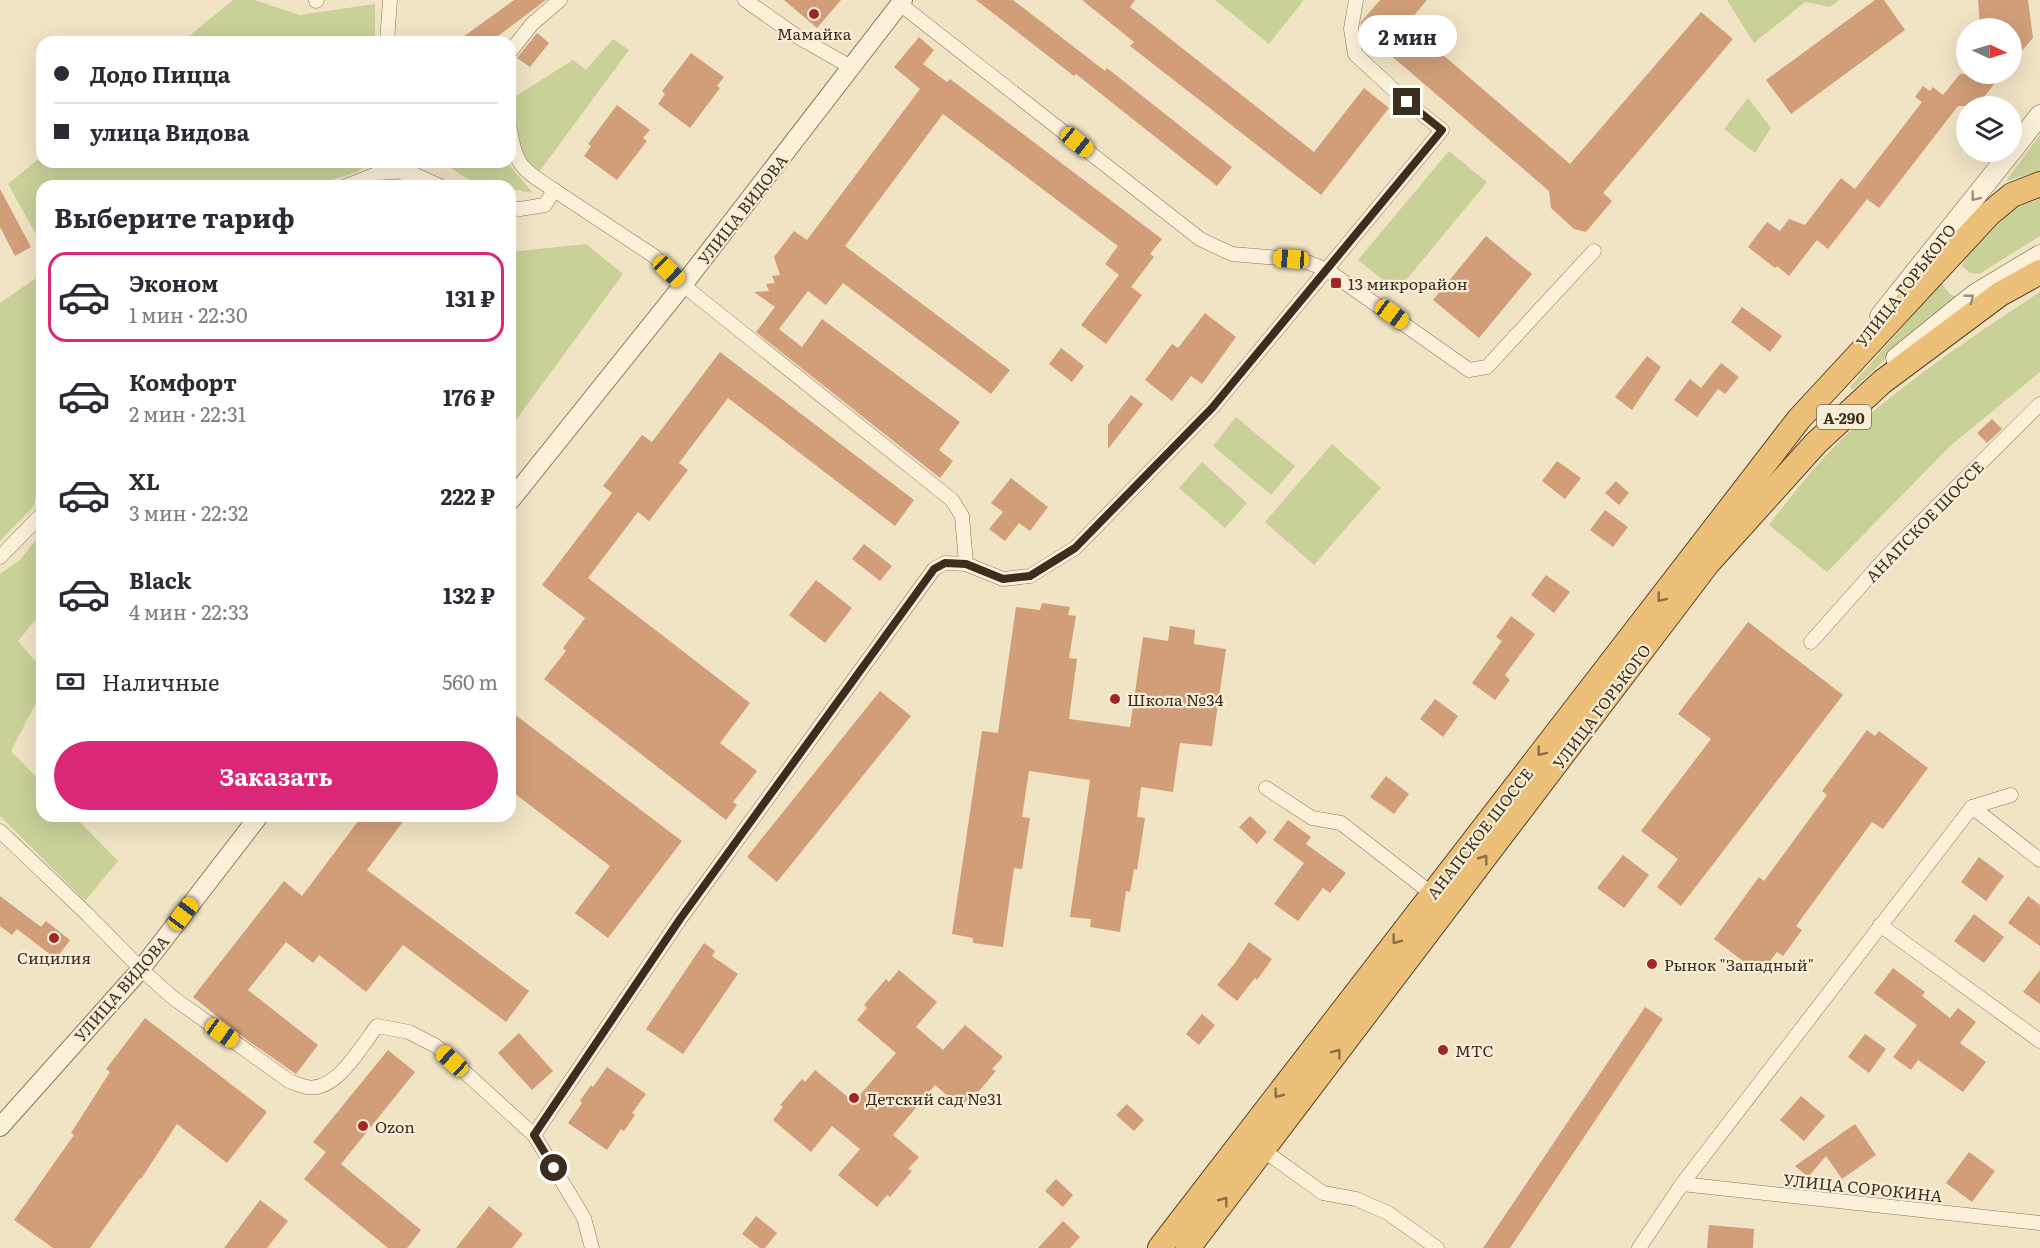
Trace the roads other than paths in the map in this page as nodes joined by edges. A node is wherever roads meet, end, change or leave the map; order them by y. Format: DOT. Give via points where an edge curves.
graph roads {
  1 [pos="390,0"];
  2 [pos="560,0"];
  3 [pos="745,0"];
  4 [pos="1356,0"];
  5 [pos="902,2"];
  6 [pos="387,36"];
  7 [pos="516,44"];
  8 [pos="850,67"];
  9 [pos="2040,115"];
  10 [pos="2022,137"];
  11 [pos="516,155"];
  12 [pos="2002,162"];
  13 [pos="398,168"];
  14 [pos="409,168"];
  15 [pos="361,180"];
  16 [pos="430,180"];
  17 [pos="2040,184"];
  18 [pos="554,190"];
  19 [pos="516,209"];
  20 [pos="1594,251"];
  21 [pos="2040,255"];
  22 [pos="1327,270"];
  23 [pos="2040,272"];
  24 [pos="683,285"];
  25 [pos="2040,404"];
  26 [pos="1799,419"];
  27 [pos="516,494"];
  28 [pos="36,520"];
  29 [pos="0,557"];
  30 [pos="966,564"];
  31 [pos="1686,593"];
  32 [pos="1811,642"];
  33 [pos="1266,788"];
  34 [pos="2011,795"];
  35 [pos="1972,807"];
  36 [pos="254,822"];
  37 [pos="0,831"];
  38 [pos="2040,860"];
  39 [pos="1441,899"];
  40 [pos="1880,925"];
  41 [pos="141,969"];
  42 [pos="2040,1041"];
  43 [pos="0,1127"];
  44 [pos="534,1135"];
  45 [pos="1263,1150"];
  46 [pos="1682,1184"];
  47 [pos="2040,1223"];
  48 [pos="592,1248"];
  49 [pos="1160,1248"];
  50 [pos="1188,1248"];
  51 [pos="1437,1248"];
  52 [pos="1639,1248"];
  1 -- 6 [label="street"];
  2 -- 7 [label="street"];
  3 -- 8 [label="street"];
  4 -- 22 [label="street" via="1351,29 1355,54 1442,130"];
  5 -- 8 [label="street, УЛИЦА ВИДОВА"];
  5 -- 22 [label="street" via="1200,239 1232,254 1291,259"];
  8 -- 24 [label="street, УЛИЦА ВИДОВА"];
  9 -- 10 [label="main road, УЛИЦА ГОРЬКОГО"];
  11 -- 18 [label="street" via="525,171"];
  12 -- 26 [label="main road, УЛИЦА ГОРЬКОГО, one-way"];
  13 -- 15 [label="street"];
  14 -- 16 [label="street"];
  17 -- 26 [label="highway, А-290" via="2012,195 1989,214"];
  18 -- 19 [label="street" via="546,205"];
  18 -- 24 [label="street" via="654,256"];
  20 -- 22 [label="street" via="1487,367 1469,370"];
  31 -- 21 [label="main road, one-way" via="1689,570 1794,451 1881,370 1975,294"];
  22 -- 30 [label="street" via="1212,408 1075,548 1030,576 1003,579"];
  23 -- 31 [label="highway, УЛИЦА ГОРЬКОГО / А-290" via="2000,294 1882,382 1816,443 1708,562"];
  24 -- 27 [label="street, УЛИЦА ВИДОВА"];
  24 -- 30 [label="street" via="952,500 962,516"];
  25 -- 32 [label="street, АНАПСКОЕ ШОССЕ" via="1890,553"];
  26 -- 39 [label="highway, АНАПСКОЕ ШОССЕ, one-way"];
  28 -- 29 [label="street"];
  30 -- 44 [label="street" via="945,563 934,569 680,919"];
  39 -- 31 [label="highway, УЛИЦА ГОРЬКОГО, one-way"];
  33 -- 39 [label="street" via="1312,818 1341,823"];
  34 -- 35 [label="street"];
  35 -- 38 [label="street"];
  35 -- 40 [label="street"];
  36 -- 41 [label="street, УЛИЦА ВИДОВА"];
  37 -- 41 [label="street"];
  45 -- 39 [label="highway, АНАПСКОЕ ШОССЕ, one-way"];
  39 -- 49 [label="highway, АНАПСКОЕ ШОССЕ, one-way"];
  40 -- 42 [label="street"];
  40 -- 46 [label="street"];
  41 -- 43 [label="street, УЛИЦА ВИДОВА"];
  41 -- 44 [label="street" via="172,997 289,1081 308,1088 336,1079 377,1026 410,1032 436,1047"];
  44 -- 48 [label="street" via="584,1218"];
  50 -- 45 [label="highway, АНАПСКОЕ ШОССЕ, one-way"];
  45 -- 51 [label="street" via="1323,1193 1356,1199 1388,1213"];
  46 -- 47 [label="street, УЛИЦА СОРОКИНА"];
  46 -- 52 [label="street"];
}
